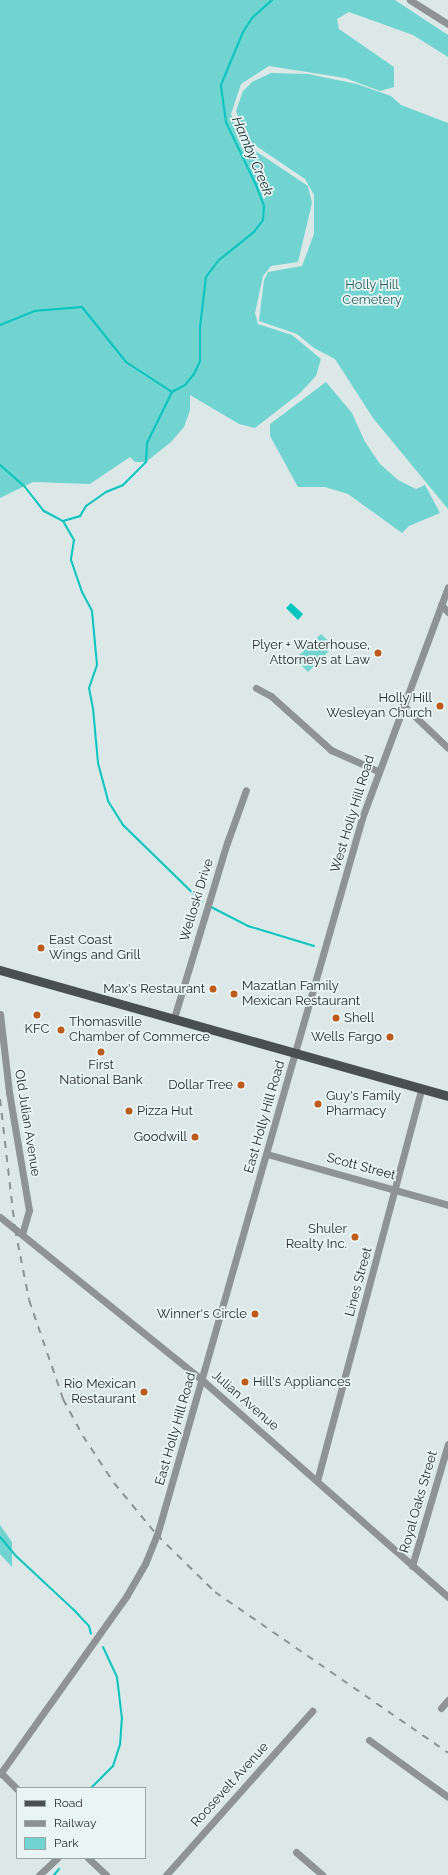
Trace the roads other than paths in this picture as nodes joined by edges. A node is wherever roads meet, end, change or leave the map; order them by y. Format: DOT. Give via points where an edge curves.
graph roads {
  1 [pos="410,0"];
  2 [pos="448,24"];
  3 [pos="448,588"];
  4 [pos="441,605"];
  5 [pos="448,612"];
  6 [pos="256,688"];
  7 [pos="403,705"];
  8 [pos="448,748"];
  9 [pos="378,771"];
  10 [pos="246,790"];
  11 [pos="0,970"];
  12 [pos="0,1014"];
  13 [pos="174,1018"];
  14 [pos="297,1053"];
  15 [pos="421,1089"];
  16 [pos="448,1096"];
  17 [pos="267,1154"];
  18 [pos="396,1189"];
  19 [pos="448,1205"];
  20 [pos="0,1217"];
  21 [pos="22,1234"];
  22 [pos="202,1380"];
  23 [pos="448,1444"];
  24 [pos="317,1481"];
  25 [pos="412,1566"];
  26 [pos="448,1597"];
  27 [pos="448,1700"];
  28 [pos="441,1708"];
  29 [pos="312,1711"];
  30 [pos="370,1740"];
  31 [pos="0,1773"];
  32 [pos="16,1788"];
  33 [pos="448,1797"];
  34 [pos="296,1852"];
  35 [pos="56,1859"];
  36 [pos="89,1859"];
  37 [pos="39,1875"];
  38 [pos="106,1875"];
  39 [pos="166,1875"];
  40 [pos="322,1875"];
  1 -- 2 [label="street"];
  3 -- 4 [label="street, West Holly Hill Road"];
  4 -- 5 [label="street"];
  4 -- 7 [label="street, West Holly Hill Road"];
  6 -- 9 [label="street" via="271,696 331,750"];
  7 -- 8 [label="street"];
  7 -- 9 [label="street, West Holly Hill Road"];
  9 -- 14 [label="street, West Holly Hill Road" via="361,822"];
  10 -- 13 [label="street, Welloski Drive" via="226,843"];
  11 -- 13 [label="main road"];
  12 -- 21 [label="street, Old Julian Avenue" via="9,1092 29,1210"];
  13 -- 14 [label="main road"];
  14 -- 15 [label="main road"];
  14 -- 17 [label="street, East Holly Hill Road"];
  15 -- 16 [label="main road"];
  15 -- 18 [label="street, Lines Street"];
  17 -- 18 [label="street, Scott Street"];
  17 -- 22 [label="street, East Holly Hill Road"];
  18 -- 19 [label="street, Scott Street"];
  18 -- 24 [label="street, Lines Street"];
  20 -- 21 [label="street, Julian Avenue"];
  21 -- 22 [label="street, Julian Avenue"];
  22 -- 24 [label="street, Julian Avenue"];
  22 -- 31 [label="street, East Holly Hill Road" via="157,1535 145,1564 109,1622"];
  23 -- 25 [label="street, Royal Oaks Street"];
  24 -- 25 [label="street, Julian Avenue"];
  25 -- 26 [label="street, Julian Avenue"];
  27 -- 28 [label="street"];
  29 -- 39 [label="street, Roosevelt Avenue"];
  30 -- 33 [label="street"];
  31 -- 32 [label="street"];
  34 -- 40 [label="street"];
  35 -- 37 [label="street"];
  36 -- 38 [label="street"];
}
